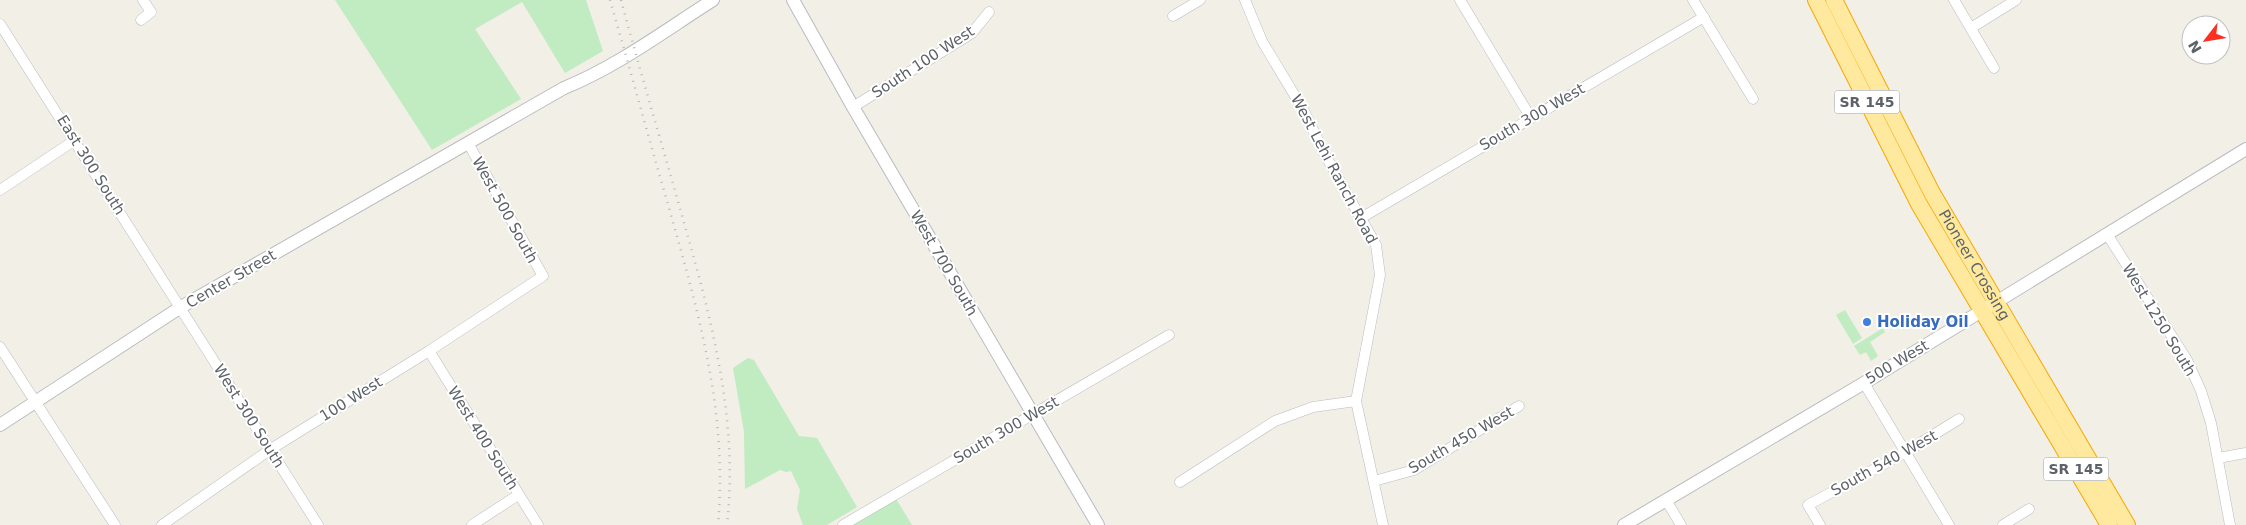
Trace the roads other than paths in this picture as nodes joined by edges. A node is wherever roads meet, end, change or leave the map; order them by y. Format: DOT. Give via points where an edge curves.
graph roads {
  1 [pos="144,0"];
  2 [pos="713,0"];
  3 [pos="793,0"];
  4 [pos="1200,0"];
  5 [pos="1245,0"];
  6 [pos="1460,0"];
  7 [pos="1693,0"];
  8 [pos="1816,0"];
  9 [pos="1834,0"];
  10 [pos="1954,0"];
  11 [pos="2016,0"];
  12 [pos="989,12"];
  13 [pos="1173,16"];
  14 [pos="1704,17"];
  15 [pos="141,20"];
  16 [pos="0,24"];
  17 [pos="1971,28"];
  18 [pos="1994,68"];
  19 [pos="1753,99"];
  20 [pos="853,107"];
  21 [pos="1531,118"];
  22 [pos="75,140"];
  23 [pos="468,143"];
  24 [pos="2246,149"];
  25 [pos="0,190"];
  26 [pos="1361,218"];
  27 [pos="2107,234"];
  28 [pos="543,276"];
  29 [pos="1988,306"];
  30 [pos="181,307"];
  31 [pos="1169,335"];
  32 [pos="0,347"];
  33 [pos="429,351"];
  34 [pos="1864,383"];
  35 [pos="1356,401"];
  36 [pos="36,402"];
  37 [pos="1519,406"];
  38 [pos="1033,414"];
  39 [pos="1959,420"];
  40 [pos="0,425"];
  41 [pos="271,449"];
  42 [pos="1906,452"];
  43 [pos="2246,453"];
  44 [pos="2218,458"];
  45 [pos="1374,481"];
  46 [pos="1180,482"];
  47 [pos="518,495"];
  48 [pos="1666,500"];
  49 [pos="2029,509"];
  50 [pos="115,525"];
  51 [pos="162,525"];
  52 [pos="318,525"];
  53 [pos="472,525"];
  54 [pos="538,525"];
  55 [pos="843,525"];
  56 [pos="1098,525"];
  57 [pos="1383,525"];
  58 [pos="1624,525"];
  59 [pos="1681,525"];
  60 [pos="1820,525"];
  61 [pos="1949,525"];
  62 [pos="2003,525"];
  63 [pos="2109,525"];
  64 [pos="2127,525"];
  65 [pos="2230,525"];
  1 -- 15 [label="street" via="151,12"];
  2 -- 23 [label="street, Center Street"];
  3 -- 20 [label="street, West 700 South"];
  4 -- 13 [label="street"];
  5 -- 26 [label="street, West Lehi Ranch Road" via="1262,41"];
  6 -- 21 [label="street"];
  7 -- 14 [label="street"];
  8 -- 29 [label="highway, Pioneer Crossing / SR 145" via="1896,160"];
  9 -- 29 [label="highway, Pioneer Crossing / SR 145"];
  10 -- 17 [label="street"];
  11 -- 17 [label="street"];
  12 -- 20 [label="street, South 100 West" via="972,33"];
  14 -- 19 [label="street"];
  14 -- 21 [label="street, South 300 West"];
  16 -- 22 [label="street, East 300 South"];
  17 -- 18 [label="street"];
  20 -- 38 [label="street, West 700 South"];
  21 -- 26 [label="street, South 300 West"];
  22 -- 25 [label="street"];
  22 -- 30 [label="street, East 300 South"];
  23 -- 28 [label="street, West 500 South"];
  23 -- 30 [label="street, Center Street"];
  24 -- 27 [label="street, 500 West"];
  26 -- 35 [label="street, West Lehi Ranch Road" via="1376,245 1380,276"];
  27 -- 29 [label="street, 500 West"];
  27 -- 44 [label="street, West 1250 South" via="2187,360 2201,390"];
  28 -- 33 [label="street, 100 West"];
  29 -- 34 [label="street, 500 West"];
  29 -- 63 [label="highway, Pioneer Crossing / SR 145"];
  29 -- 64 [label="highway, Pioneer Crossing / SR 145"];
  30 -- 36 [label="street, Center Street"];
  30 -- 41 [label="street, West 300 South"];
  31 -- 38 [label="street, South 300 West"];
  32 -- 36 [label="street"];
  33 -- 41 [label="street, 100 West"];
  33 -- 47 [label="street, West 400 South"];
  34 -- 42 [label="street"];
  34 -- 48 [label="street, 500 West"];
  35 -- 45 [label="street, West Lehi Ranch Road"];
  35 -- 46 [label="street" via="1313,408 1275,421"];
  36 -- 40 [label="street, Center Street"];
  36 -- 50 [label="street"];
  37 -- 45 [label="street, South 450 West" via="1414,470"];
  38 -- 55 [label="street, South 300 West"];
  38 -- 56 [label="street, West 700 South"];
  39 -- 42 [label="street, South 540 West"];
  41 -- 51 [label="street, 100 West"];
  41 -- 52 [label="street, West 300 South"];
  42 -- 60 [label="street, South 540 West" via="1808,505"];
  42 -- 61 [label="street"];
  43 -- 44 [label="street"];
  44 -- 65 [label="street, West 1250 South"];
  45 -- 57 [label="street, West Lehi Ranch Road"];
  47 -- 53 [label="street"];
  47 -- 54 [label="street, West 400 South"];
  48 -- 58 [label="street, 500 West"];
  48 -- 59 [label="street"];
  49 -- 62 [label="street"];
}
